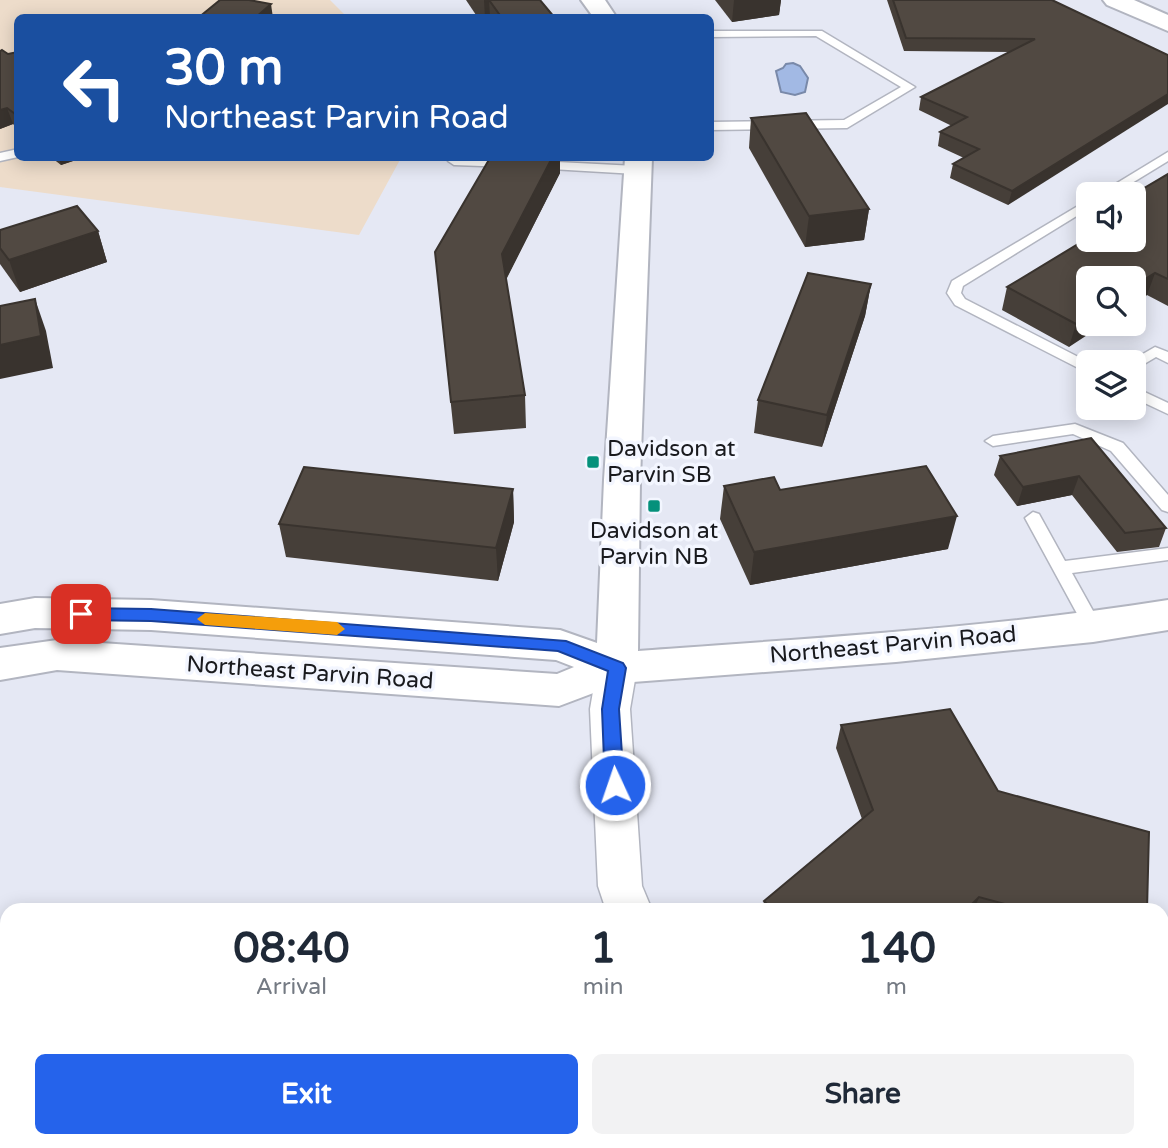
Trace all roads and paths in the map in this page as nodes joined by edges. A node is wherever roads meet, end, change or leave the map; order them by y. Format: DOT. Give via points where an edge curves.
graph roads {
  1 [pos="1115,0"];
  2 [pos="1168,24"];
  3 [pos="714,34"];
  4 [pos="714,126"];
  5 [pos="1168,156"];
  6 [pos="500,161"];
  7 [pos="637,164"];
  8 [pos="1125,182"];
  9 [pos="1076,211"];
  10 [pos="1146,357"];
  11 [pos="1168,358"];
  12 [pos="1076,362"];
  13 [pos="1146,398"];
  14 [pos="1168,409"];
  15 [pos="993,441"];
  16 [pos="1168,506"];
  17 [pos="1033,518"];
  18 [pos="1168,554"];
  19 [pos="1060,568"];
  20 [pos="1168,615"];
  21 [pos="0,619"];
  22 [pos="1093,627"];
  23 [pos="0,664"];
  24 [pos="617,668"];
  25 [pos="626,903"];
  1 -- 2 [label="main road"];
  3 -- 4 [label="lane" via="818,33 909,87 846,124"];
  5 -- 8 [label="lane"];
  6 -- 7 [label="lane"];
  7 -- 24 [label="main road"];
  9 -- 12 [label="lane" via="957,284 954,293 960,302"];
  10 -- 11 [label="lane" via="1155,351"];
  13 -- 14 [label="lane"];
  15 -- 16 [label="lane" via="1075,429 1117,447"];
  17 -- 19 [label="lane"];
  18 -- 19 [label="lane"];
  19 -- 22 [label="lane"];
  20 -- 22 [label="main road, Northeast Parvin Road"];
  21 -- 24 [label="main road, Northeast Parvin Road" via="35,613 151,615 560,645"];
  22 -- 24 [label="main road, Northeast Parvin Road"];
  23 -- 24 [label="main road, Northeast Parvin Road" via="57,655 559,690"];
  24 -- 25 [label="street" via="610,709 620,886"];
}
